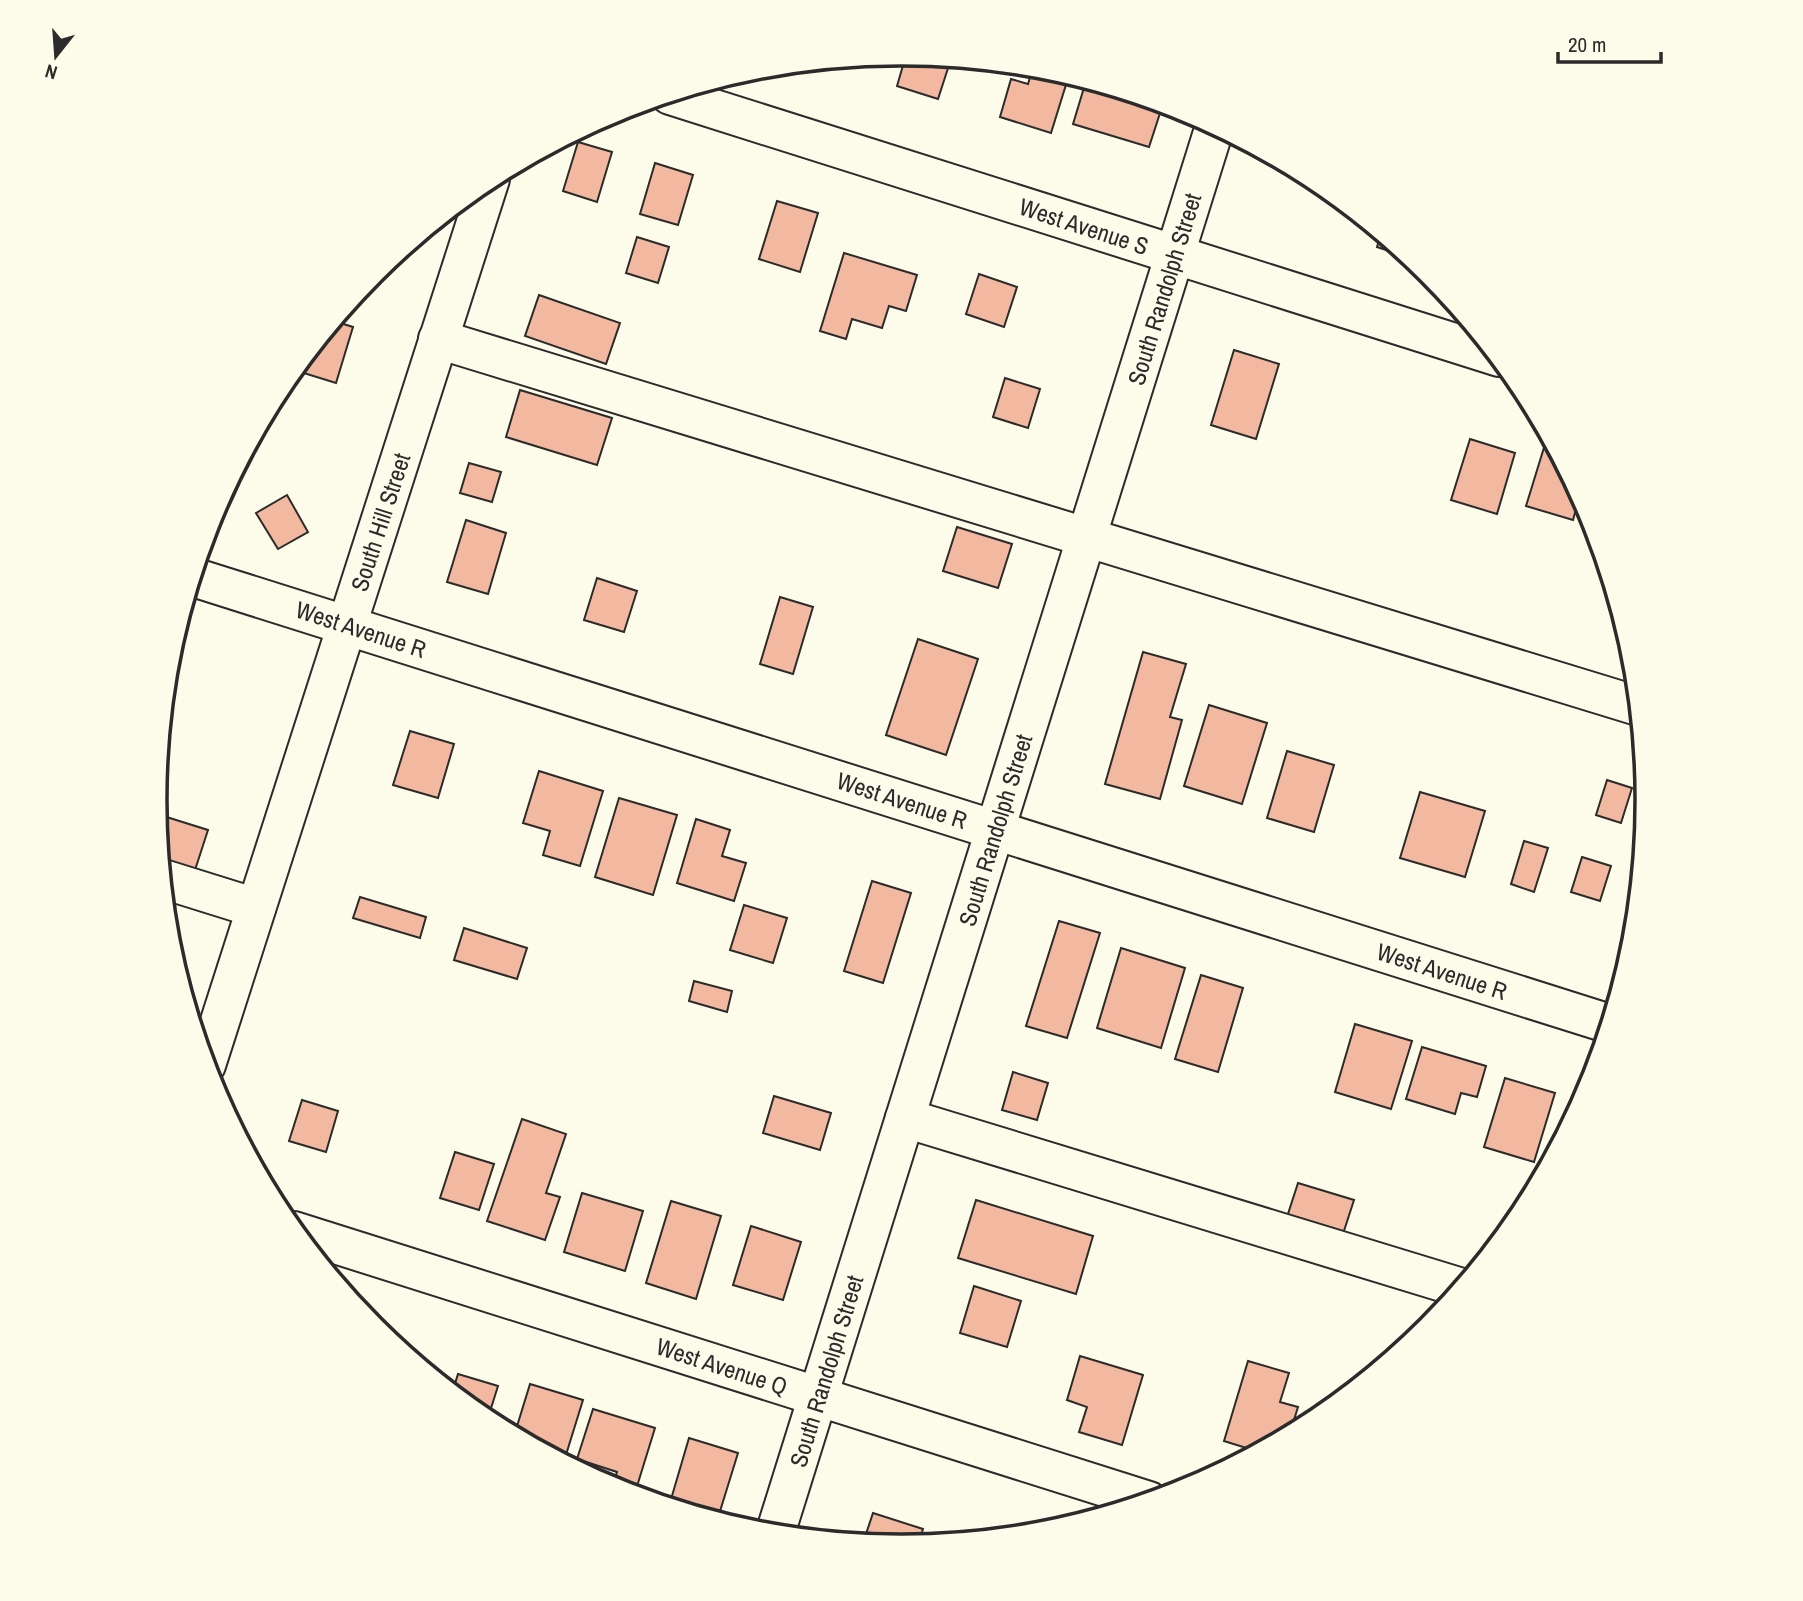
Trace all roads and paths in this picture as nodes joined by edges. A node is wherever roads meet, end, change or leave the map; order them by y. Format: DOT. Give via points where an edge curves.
graph roads {
  1 [pos="685,100"];
  2 [pos="1212,136"];
  3 [pos="484,197"];
  4 [pos="1175,255"];
  5 [pos="438,339"];
  6 [pos="1482,352"];
  7 [pos="1086,537"];
  8 [pos="202,579"];
  9 [pos="346,625"];
  10 [pos="1629,703"];
  11 [pos="995,830"];
  12 [pos="173,882"];
  13 [pos="256,908"];
  14 [pos="1601,1021"];
  15 [pos="211,1048"];
  16 [pos="905,1118"];
  17 [pos="311,1236"];
  18 [pos="1452,1285"];
  19 [pos="818,1396"];
  20 [pos="1133,1497"];
  21 [pos="778,1523"];
  1 -- 4 [label="street, West Avenue S"];
  2 -- 4 [label="street, South Randolph Street"];
  3 -- 5 [label="street, South Hill Street"];
  4 -- 6 [label="street, West Avenue S"];
  4 -- 7 [label="street, South Randolph Street"];
  5 -- 7 [label="street"];
  5 -- 9 [label="street, South Hill Street"];
  7 -- 10 [label="street"];
  7 -- 11 [label="street, South Randolph Street"];
  8 -- 9 [label="street, West Avenue R"];
  9 -- 11 [label="street, West Avenue R"];
  9 -- 13 [label="street, South Hill Street"];
  11 -- 14 [label="street, West Avenue R"];
  11 -- 16 [label="street, South Randolph Street"];
  12 -- 13 [label="street"];
  13 -- 15 [label="street, South Hill Street"];
  16 -- 18 [label="street"];
  16 -- 19 [label="street, South Randolph Street"];
  17 -- 19 [label="street, West Avenue Q"];
  19 -- 20 [label="street, West Avenue Q"];
  19 -- 21 [label="street, South Randolph Street"];
}
